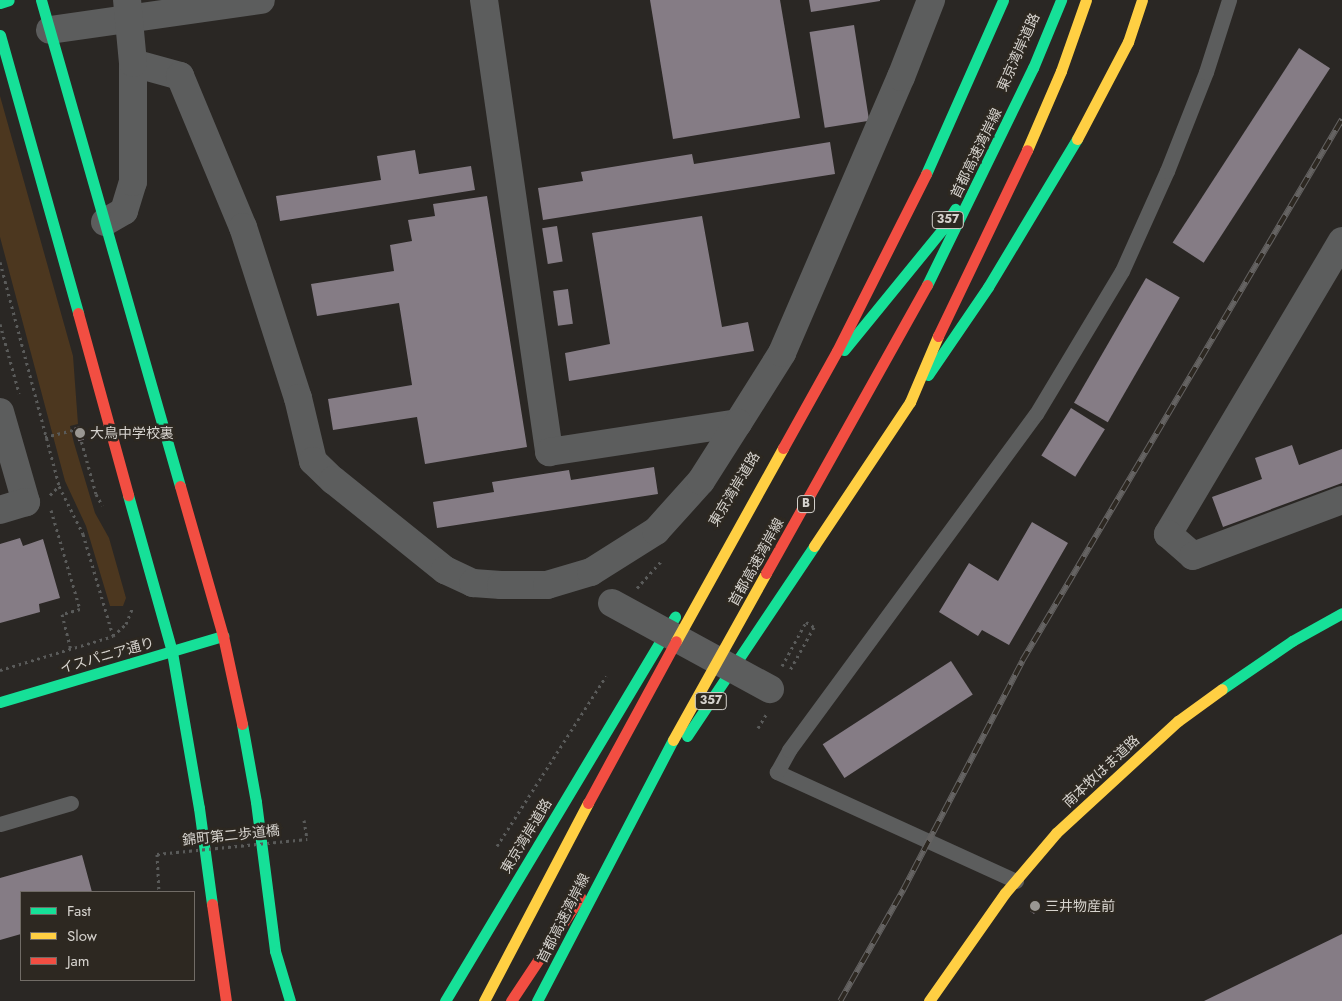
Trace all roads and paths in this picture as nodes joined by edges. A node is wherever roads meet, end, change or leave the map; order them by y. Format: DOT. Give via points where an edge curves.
graph roads {
  1 [pos="9,0"];
  2 [pos="41,0"];
  3 [pos="261,0"];
  4 [pos="484,0"];
  5 [pos="930,0"];
  6 [pos="1003,0"];
  7 [pos="1056,0"];
  8 [pos="1061,0"];
  9 [pos="1086,0"];
  10 [pos="1142,0"];
  11 [pos="1229,0"];
  12 [pos="0,3"];
  13 [pos="128,10"];
  14 [pos="50,30"];
  15 [pos="0,35"];
  16 [pos="133,63"];
  17 [pos="105,222"];
  18 [pos="1342,241"];
  19 [pos="0,262"];
  20 [pos="806,398"];
  21 [pos="910,402"];
  22 [pos="0,412"];
  23 [pos="738,423"];
  24 [pos="45,437"];
  25 [pos="59,486"];
  26 [pos="48,497"];
  27 [pos="1342,500"];
  28 [pos="0,510"];
  29 [pos="106,512"];
  30 [pos="662,560"];
  31 [pos="621,599"];
  32 [pos="133,607"];
  33 [pos="1342,613"];
  34 [pos="113,636"];
  35 [pos="223,636"];
  36 [pos="172,652"];
  37 [pos="0,670"];
  38 [pos="610,670"];
  39 [pos="775,692"];
  40 [pos="0,702"];
  41 [pos="629,725"];
  42 [pos="758,728"];
  43 [pos="71,803"];
  44 [pos="304,820"];
  45 [pos="0,824"];
  46 [pos="497,846"];
  47 [pos="550,850"];
  48 [pos="539,867"];
  49 [pos="1016,881"];
  50 [pos="159,891"];
  51 [pos="226,1001"];
  52 [pos="290,1001"];
  53 [pos="445,1001"];
  54 [pos="454,1001"];
  55 [pos="484,1001"];
  56 [pos="511,1001"];
  57 [pos="537,1001"];
  58 [pos="929,1001"];
  1 -- 12 [label="main road"];
  2 -- 14 [label="main road"];
  3 -- 13 [label="street"];
  4 -- 23 [label="street" via="549,452"];
  5 -- 23 [label="street" via="901,77 782,352"];
  6 -- 20 [label="main road" via="974,71 892,242"];
  6 -- 41 [label="main road, bridge" via="892,245"];
  7 -- 20 [label="main road, 東京湾岸道路 / 357" via="1018,91 965,194 942,230"];
  8 -- 57 [label="main road, 首都高速湾岸線 / B, bridge" via="1033,68 920,298 671,743"];
  9 -- 21 [label="main road, 357" via="1061,71 1014,181 935,342"];
  10 -- 21 [label="main road" via="1128,42 1069,154 988,287"];
  11 -- 49 [label="lane" via="1206,72 1167,171 1122,271 1036,414 789,750 778,772"];
  13 -- 14 [label="street"];
  13 -- 16 [label="street"];
  14 -- 17 [label="main road"];
  15 -- 36 [label="main road"];
  16 -- 17 [label="street" via="133,182 124,211"];
  16 -- 23 [label="street" via="180,76 243,228 298,398 313,460 333,480 445,570 473,583 501,585 547,585 591,572 656,531 701,480"];
  17 -- 35 [label="main road"];
  18 -- 27 [label="street" via="1168,534 1193,556"];
  19 -- 24 [label="path"];
  20 -- 53 [label="main road, 東京湾岸道路 / 357"];
  21 -- 56 [label="main road, 357"];
  22 -- 28 [label="street" via="26,502"];
  24 -- 25 [label="path"];
  24 -- 29 [label="path" via="78,430 96,494"];
  25 -- 26 [label="path"];
  25 -- 34 [label="path" via="83,534"];
  30 -- 31 [label="path"];
  31 -- 39 [label="street, bridge"];
  32 -- 34 [label="path" via="126,624"];
  33 -- 49 [label="main road, 南本牧はま道路" via="1292,641 1178,721 1056,833"];
  34 -- 37 [label="path"];
  35 -- 36 [label="main road, イスパニア通り"];
  35 -- 52 [label="main road" via="242,719 275,951"];
  36 -- 40 [label="main road, イスパニア通り"];
  36 -- 51 [label="main road" via="200,808"];
  38 -- 46 [label="path"];
  39 -- 39 [label="path" via="806,622 814,626"];
  39 -- 42 [label="path"];
  41 -- 47 [label="main road, bridge"];
  41 -- 55 [label="main road, bridge"];
  43 -- 45 [label="lane"];
  44 -- 50 [label="path, 錦町第二歩道橋, bridge" via="307,839 157,854"];
  48 -- 54 [label="main road"];
  49 -- 58 [label="main road, 南本牧はま道路"];
}
